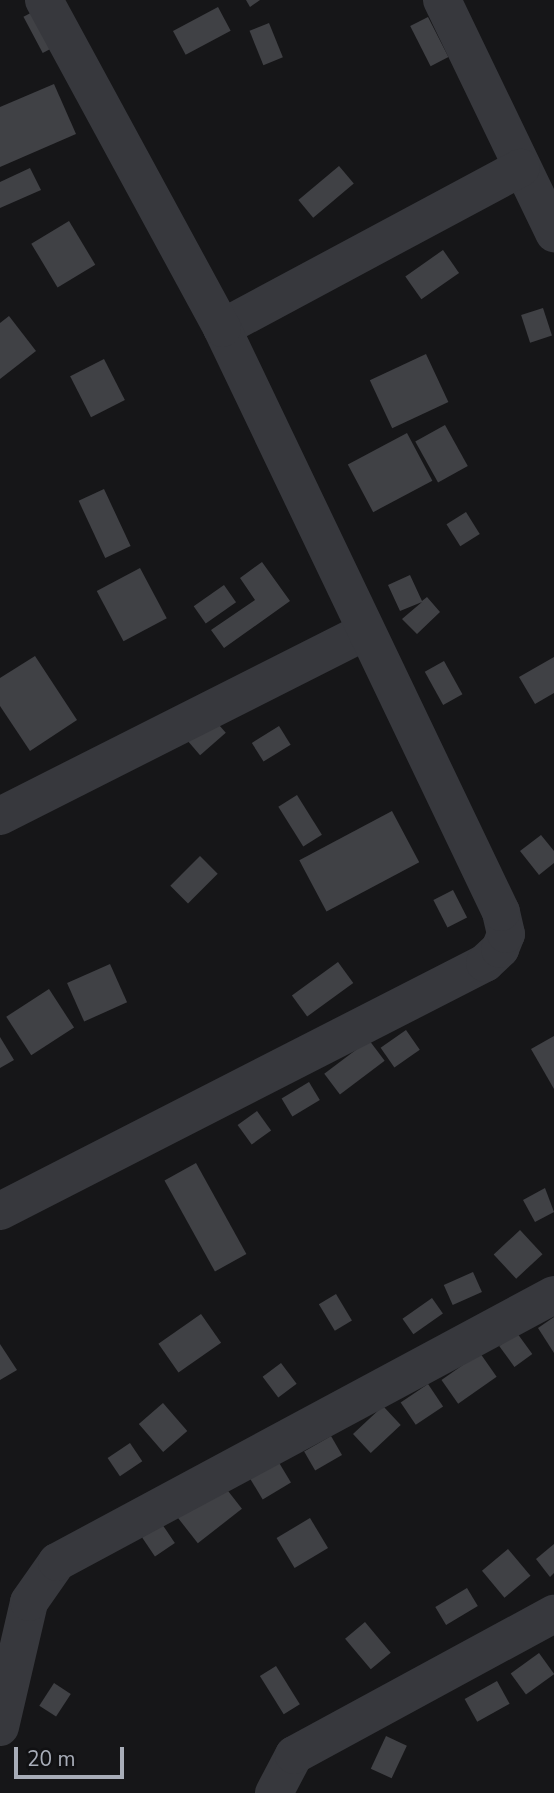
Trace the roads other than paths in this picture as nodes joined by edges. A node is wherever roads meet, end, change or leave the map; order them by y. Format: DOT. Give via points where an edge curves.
graph roads {
  1 [pos="44,0"];
  2 [pos="442,0"];
  3 [pos="521,168"];
  4 [pos="554,233"];
  5 [pos="222,328"];
  6 [pos="365,632"];
  7 [pos="0,816"];
  8 [pos="0,1211"];
  9 [pos="554,1296"];
  10 [pos="554,1614"];
  11 [pos="0,1727"];
  12 [pos="274,1793"];
  1 -- 5 [label="street"];
  2 -- 3 [label="street"];
  3 -- 4 [label="street"];
  3 -- 5 [label="street"];
  5 -- 6 [label="street"];
  6 -- 7 [label="street"];
  6 -- 8 [label="street" via="501,912 506,934 500,949 485,963"];
  9 -- 11 [label="street" via="57,1562 29,1602"];
  10 -- 12 [label="street" via="294,1755"];
}
